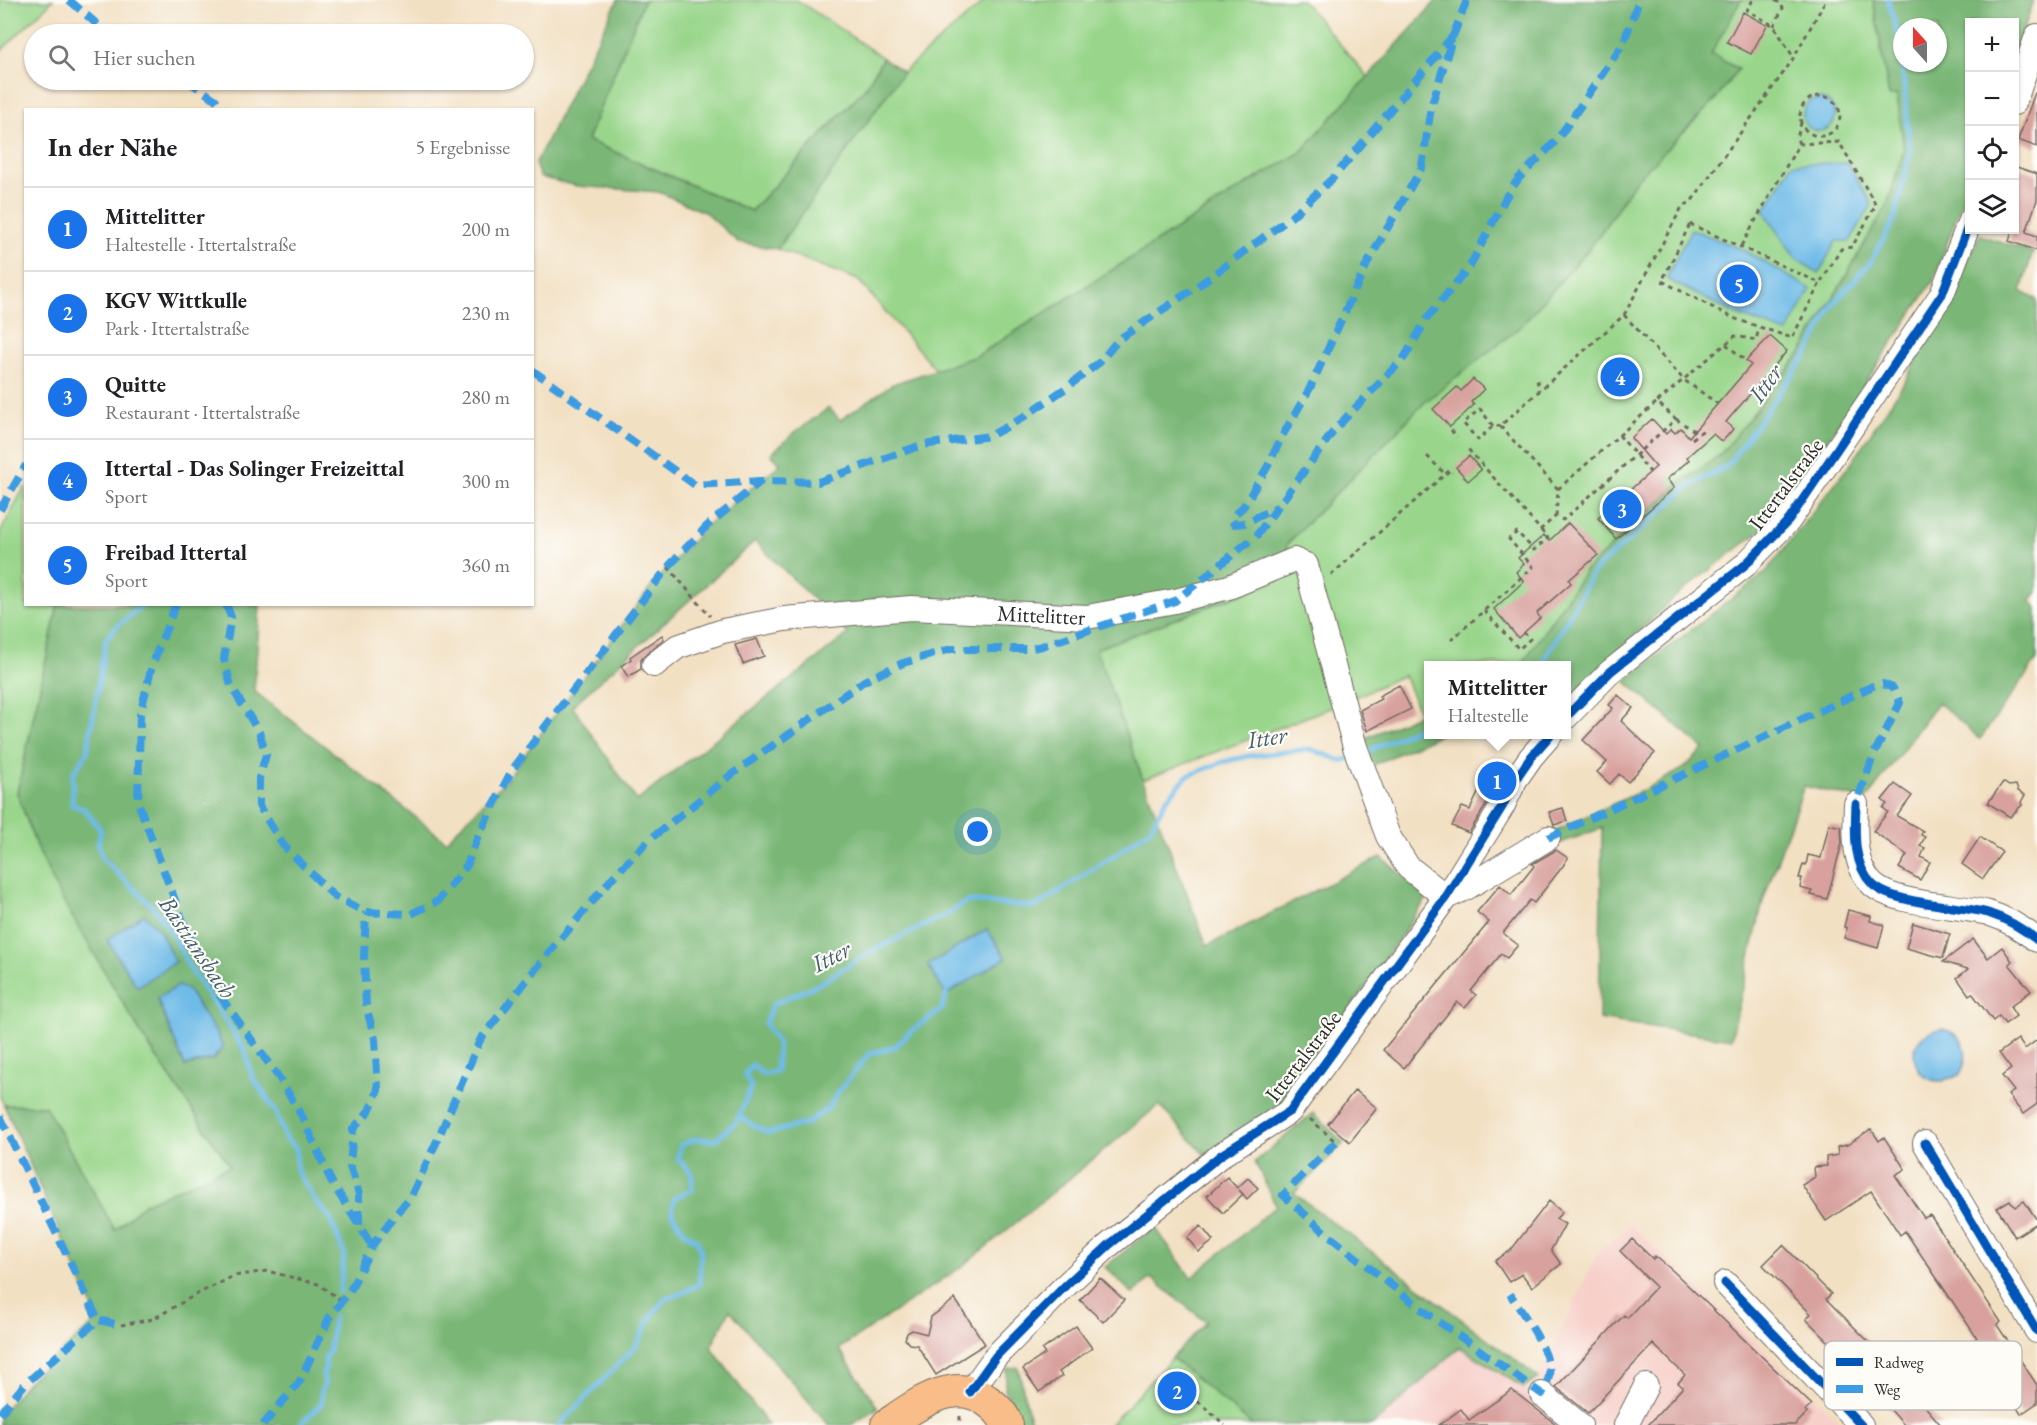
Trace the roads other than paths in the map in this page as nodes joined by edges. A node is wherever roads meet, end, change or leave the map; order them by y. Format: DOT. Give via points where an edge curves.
graph roads {
  1 [pos="2037,36"];
  2 [pos="2019,88"];
  3 [pos="1965,234"];
  4 [pos="654,664"];
  5 [pos="1571,712"];
  6 [pos="1547,739"];
  7 [pos="1856,804"];
  8 [pos="1548,838"];
  9 [pos="1446,897"];
  10 [pos="2037,940"];
  11 [pos="1925,1143"];
  12 [pos="1725,1283"];
  13 [pos="2037,1331"];
  14 [pos="1646,1386"];
  15 [pos="1824,1386"];
  16 [pos="970,1392"];
  17 [pos="1542,1394"];
  18 [pos="1847,1410"];
  19 [pos="887,1425"];
  20 [pos="1007,1425"];
  21 [pos="1580,1425"];
  22 [pos="1626,1425"];
  23 [pos="1861,1425"];
  1 -- 2 [label="street"];
  3 -- 5 [label="street, Ittertalstraße" via="1942,294 1789,520 1745,565 1610,672"];
  4 -- 9 [label="street, Mittelitter" via="677,647 723,631 784,619 911,608 1088,617 1229,587 1299,561 1306,565 1355,747 1388,836 1408,867"];
  6 -- 9 [label="street, Ittertalstraße" via="1515,780 1503,807"];
  7 -- 10 [label="street" via="1855,840 1859,859 1873,885 1907,898 1988,913 2014,923"];
  8 -- 9 [label="street"];
  9 -- 16 [label="street, Ittertalstraße" via="1290,1111 1221,1155 1109,1245 996,1356"];
  11 -- 13 [label="street"];
  12 -- 15 [label="street"];
  14 -- 22 [label="street"];
  16 -- 19 [label="main road" via="944,1392"];
  16 -- 20 [label="main road" via="991,1403"];
  17 -- 21 [label="street"];
  18 -- 23 [label="street"];
}
